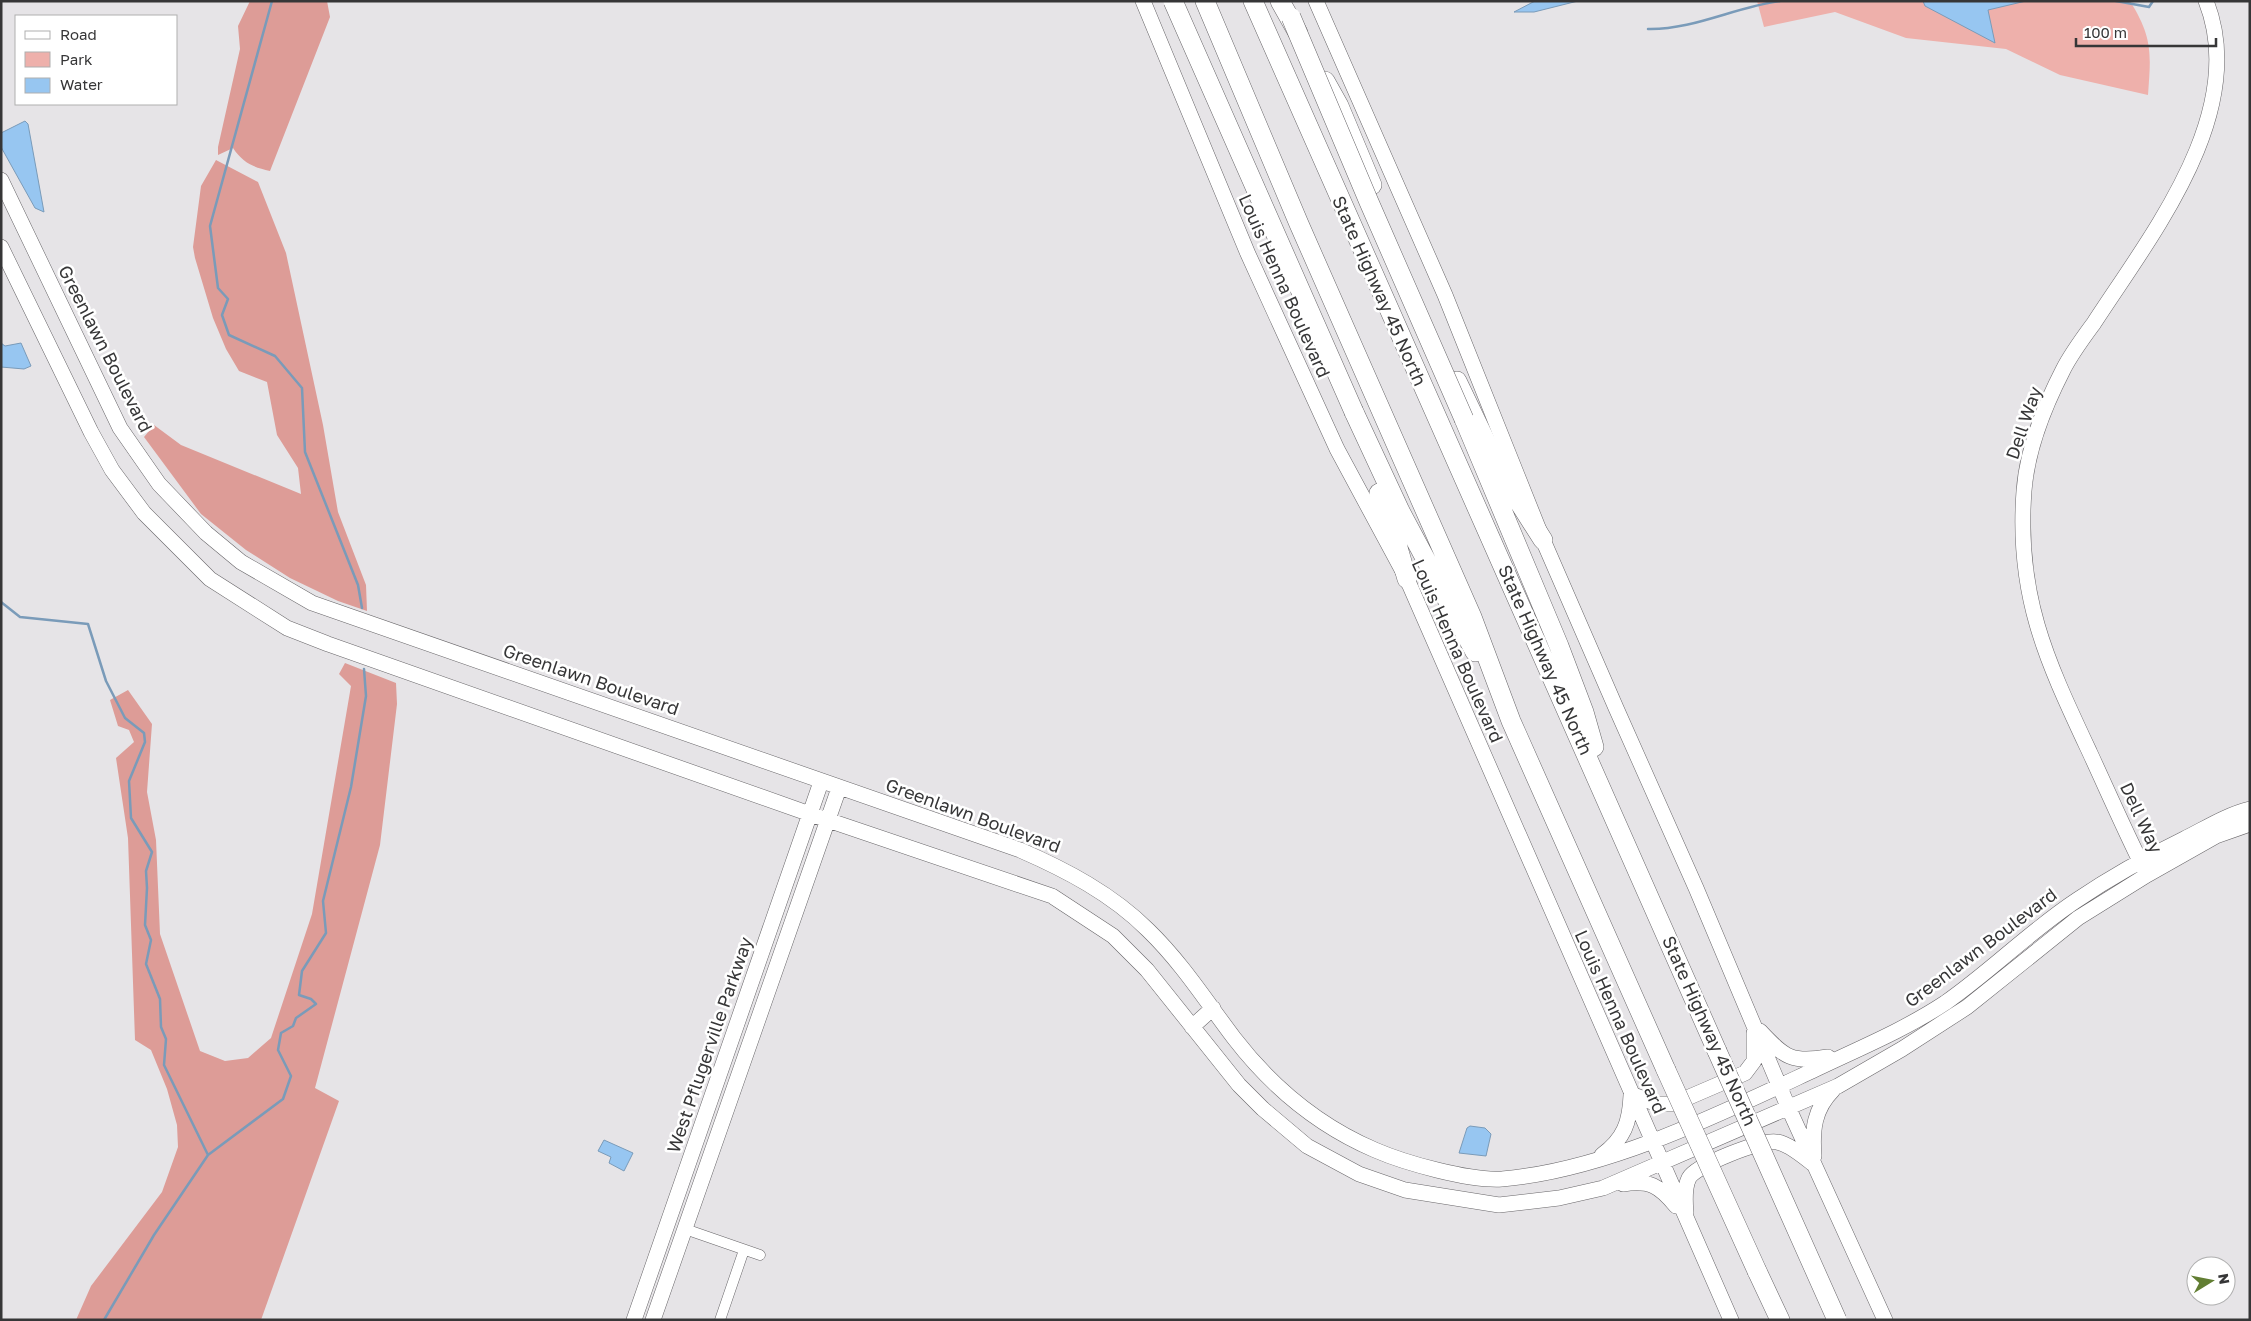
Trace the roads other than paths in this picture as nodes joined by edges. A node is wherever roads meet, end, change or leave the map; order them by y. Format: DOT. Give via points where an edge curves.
graph roads {
  1 [pos="1143,1"];
  2 [pos="1173,1"];
  3 [pos="1205,1"];
  4 [pos="1252,1"];
  5 [pos="1280,1"];
  6 [pos="1285,1"];
  7 [pos="1316,1"];
  8 [pos="2206,1"];
  9 [pos="1,180"];
  10 [pos="1,247"];
  11 [pos="1544,540"];
  12 [pos="1407,579"];
  13 [pos="1511,721"];
  14 [pos="821,782"];
  15 [pos="839,788"];
  16 [pos="2250,809"];
  17 [pos="1613,813"];
  18 [pos="810,814"];
  19 [pos="828,820"];
  20 [pos="2250,824"];
  21 [pos="2140,861"];
  22 [pos="2147,875"];
  23 [pos="1947,1001"];
  24 [pos="1213,1008"];
  25 [pos="1754,1024"];
  26 [pos="1192,1027"];
  27 [pos="1931,1032"];
  28 [pos="1850,1053"];
  29 [pos="1779,1086"];
  30 [pos="1838,1086"];
  31 [pos="1631,1094"];
  32 [pos="1789,1109"];
  33 [pos="702,1125"];
  34 [pos="720,1132"];
  35 [pos="1652,1141"];
  36 [pos="1593,1162"];
  37 [pos="1661,1163"];
  38 [pos="1814,1165"];
  39 [pos="1603,1188"];
  40 [pos="1686,1218"];
  41 [pos="685,1229"];
  42 [pos="744,1250"];
  43 [pos="760,1255"];
  44 [pos="1757,1271"];
  45 [pos="634,1320"];
  46 [pos="653,1320"];
  47 [pos="720,1320"];
  48 [pos="1732,1320"];
  49 [pos="1774,1320"];
  50 [pos="1780,1320"];
  51 [pos="1837,1320"];
  52 [pos="1884,1320"];
  1 -- 12 [label="main road, Louis Henna Boulevard" via="1256,272 1337,449"];
  2 -- 12 [label="highway, bridge" via="1390,520"];
  2 -- 13 [label="highway, bridge" via="1400,511"];
  3 -- 13 [label="highway" via="1472,617"];
  4 -- 17 [label="highway, State Highway 45 North"];
  5 -- 11 [label="highway, bridge" via="1339,106 1416,294 1502,477"];
  6 -- 17 [label="highway, bridge" via="1464,419 1584,712"];
  7 -- 11 [label="main road" via="1445,295"];
  8 -- 21 [label="main road, Dell Way" via="2218,58 2217,84 2206,126 2191,163 2157,227 2063,370 2039,426 2029,457 2024,490 2022,533 2025,573 2040,639"];
  9 -- 14 [label="main road, Greenlawn Boulevard" via="120,428 159,484 206,533 241,562 312,603"];
  10 -- 18 [label="main road, Greenlawn Boulevard" via="112,470 144,513 210,579 287,628"];
  11 -- 25 [label="main road"];
  12 -- 31 [label="main road, Louis Henna Boulevard"];
  13 -- 44 [label="highway, bridge"];
  14 -- 15 [label="main road, Greenlawn Boulevard"];
  14 -- 18 [label="main road, West Pflugerville Parkway"];
  15 -- 19 [label="main road"];
  15 -- 24 [label="main road, Greenlawn Boulevard" via="1063,868 1146,928 1190,976"];
  16 -- 21 [label="main road, Greenlawn Boulevard" via="2216,821"];
  17 -- 51 [label="highway, State Highway 45 North, bridge"];
  18 -- 19 [label="main road, Greenlawn Boulevard"];
  18 -- 33 [label="main road, West Pflugerville Parkway"];
  19 -- 26 [label="main road, Greenlawn Boulevard" via="1052,896 1113,936 1147,970"];
  19 -- 34 [label="main road"];
  20 -- 22 [label="main road, Greenlawn Boulevard" via="2216,836"];
  21 -- 22 [label="main road, Dell Way"];
  21 -- 23 [label="main road, Greenlawn Boulevard" via="2076,900"];
  22 -- 27 [label="main road, Greenlawn Boulevard" via="2065,926 1967,1007"];
  23 -- 27 [label="main road" via="1947,1013"];
  23 -- 28 [label="main road, Greenlawn Boulevard" via="1902,1029"];
  24 -- 26 [label="main road"];
  24 -- 36 [label="main road, Greenlawn Boulevard" via="1236,1040 1277,1086 1324,1124 1377,1152 1414,1164 1497,1179"];
  25 -- 28 [label="main road" via="1780,1052 1790,1058 1807,1060"];
  25 -- 29 [label="main road"];
  25 -- 31 [label="main road" via="1754,1061 1745,1074 1673,1104 1657,1104"];
  26 -- 39 [label="main road, Greenlawn Boulevard" via="1263,1109 1307,1146 1359,1174 1405,1190 1499,1205 1559,1198"];
  27 -- 30 [label="main road, Greenlawn Boulevard"];
  28 -- 29 [label="main road, Greenlawn Boulevard"];
  29 -- 32 [label="main road"];
  29 -- 35 [label="main road, Greenlawn Boulevard"];
  30 -- 32 [label="main road, Greenlawn Boulevard"];
  30 -- 38 [label="main road" via="1828,1095 1815,1117 1812,1132"];
  31 -- 35 [label="main road, Louis Henna Boulevard"];
  31 -- 36 [label="main road" via="1630,1114 1624,1130 1615,1145"];
  32 -- 37 [label="main road, Greenlawn Boulevard"];
  32 -- 38 [label="main road"];
  33 -- 34 [label="main road"];
  33 -- 45 [label="main road, West Pflugerville Parkway"];
  34 -- 41 [label="main road"];
  35 -- 36 [label="main road, Greenlawn Boulevard"];
  35 -- 37 [label="main road, Louis Henna Boulevard"];
  37 -- 39 [label="main road, Greenlawn Boulevard"];
  37 -- 40 [label="main road, Louis Henna Boulevard"];
  38 -- 40 [label="main road" via="1778,1142 1763,1142 1704,1166 1690,1178 1685,1195"];
  38 -- 52 [label="main road"];
  39 -- 40 [label="main road" via="1640,1181 1655,1186"];
  40 -- 48 [label="main road, Louis Henna Boulevard"];
  41 -- 42 [label="street"];
  41 -- 46 [label="main road"];
  42 -- 43 [label="street"];
  42 -- 47 [label="street"];
  44 -- 49 [label="highway"];
  44 -- 50 [label="highway"];
}
